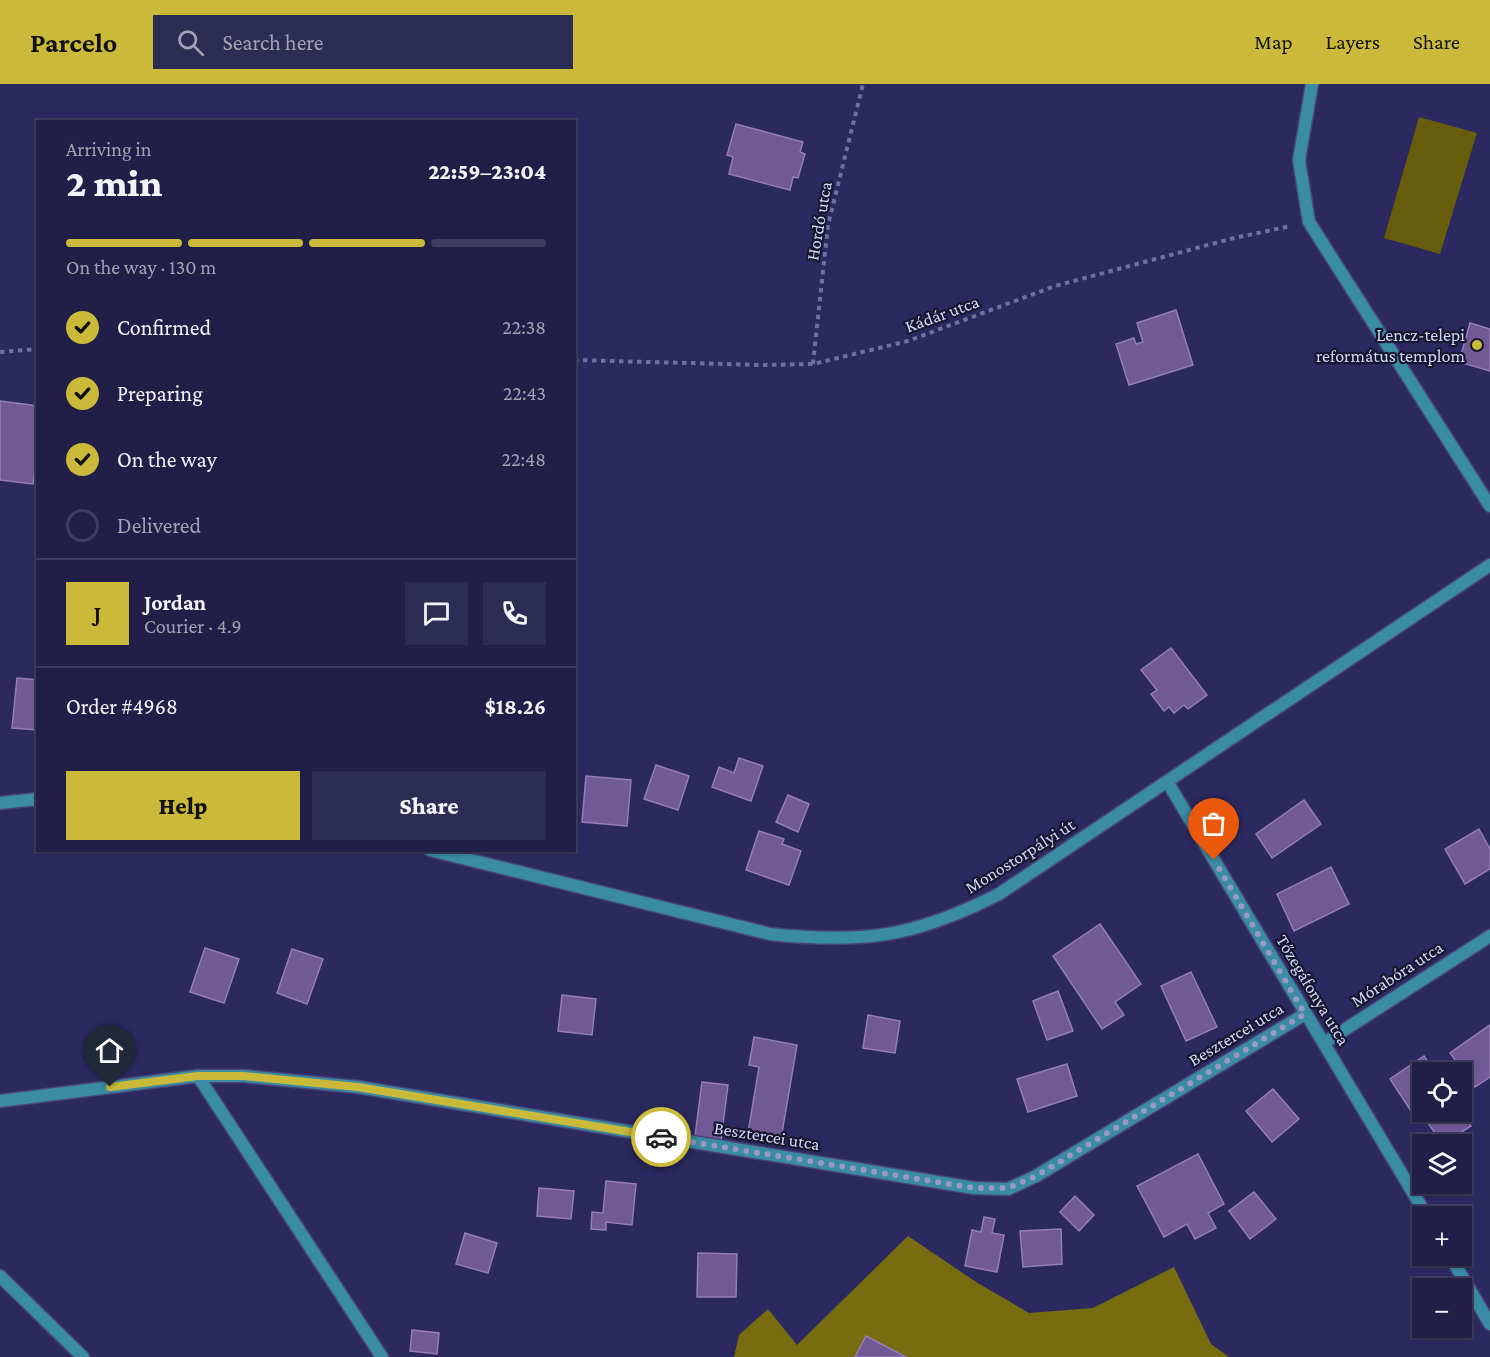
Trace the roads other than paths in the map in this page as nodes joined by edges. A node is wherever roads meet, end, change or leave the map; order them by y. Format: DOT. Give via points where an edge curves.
graph roads {
  1 [pos="1312,84"];
  2 [pos="1490,506"];
  3 [pos="1490,565"];
  4 [pos="1168,783"];
  5 [pos="36,799"];
  6 [pos="0,803"];
  7 [pos="438,852"];
  8 [pos="1490,936"];
  9 [pos="1305,1014"];
  10 [pos="1324,1043"];
  11 [pos="198,1076"];
  12 [pos="0,1101"];
  13 [pos="1421,1206"];
  14 [pos="1456,1266"];
  15 [pos="0,1276"];
  16 [pos="1490,1324"];
  17 [pos="83,1357"];
  18 [pos="382,1357"];
  1 -- 2 [label="street" via="1299,160 1309,222"];
  3 -- 4 [label="street, Monostorpályi út"];
  4 -- 7 [label="street, Monostorpályi út" via="999,894 928,925 868,938 818,939 770,934"];
  4 -- 9 [label="street, Tőzegáfonya utca"];
  5 -- 6 [label="street"];
  8 -- 10 [label="street, Mórabóra utca"];
  9 -- 10 [label="street, Tőzegáfonya utca"];
  9 -- 11 [label="street, Besztercei utca" via="1036,1176 1008,1188 974,1188 358,1087 244,1076"];
  10 -- 13 [label="street, Tőzegáfonya utca"];
  11 -- 12 [label="street, Besztercei utca"];
  11 -- 18 [label="street"];
  14 -- 16 [label="street"];
  15 -- 17 [label="street"];
}
